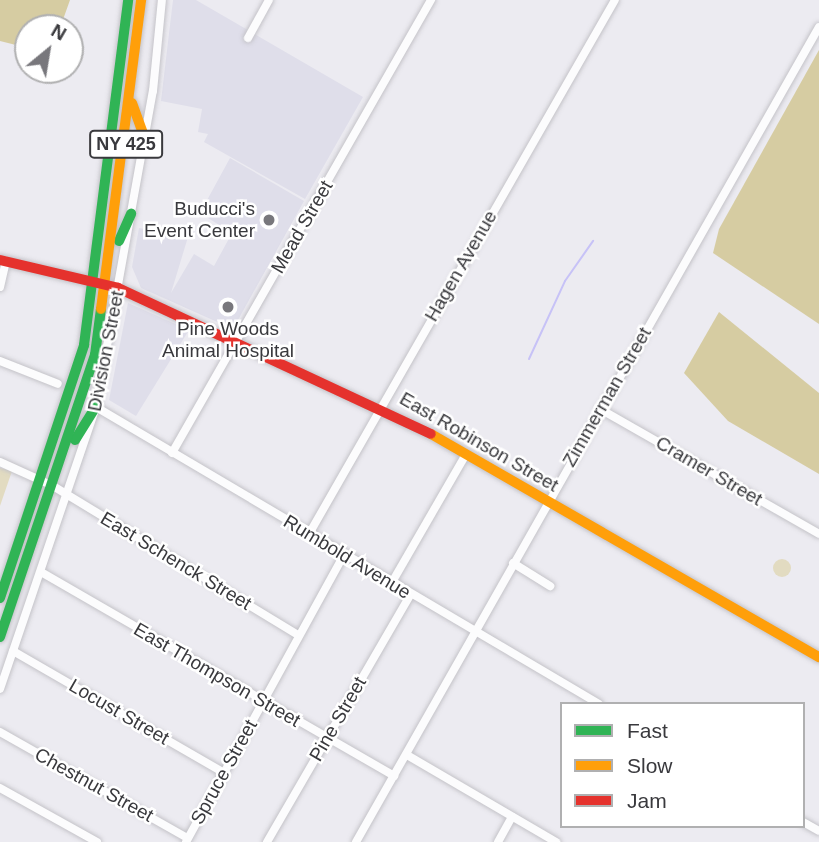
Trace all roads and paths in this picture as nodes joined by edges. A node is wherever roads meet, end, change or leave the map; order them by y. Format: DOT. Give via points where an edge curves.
graph roads {
  1 [pos="128,0"];
  2 [pos="141,0"];
  3 [pos="162,0"];
  4 [pos="269,0"];
  5 [pos="431,0"];
  6 [pos="615,0"];
  7 [pos="819,27"];
  8 [pos="248,38"];
  9 [pos="131,100"];
  10 [pos="145,139"];
  11 [pos="131,214"];
  12 [pos="3,260"];
  13 [pos="111,261"];
  14 [pos="95,283"];
  15 [pos="0,287"];
  16 [pos="113,287"];
  17 [pos="237,341"];
  18 [pos="0,361"];
  19 [pos="58,384"];
  20 [pos="383,406"];
  21 [pos="96,407"];
  22 [pos="600,409"];
  23 [pos="172,453"];
  24 [pos="466,454"];
  25 [pos="65,455"];
  26 [pos="0,462"];
  27 [pos="41,480"];
  28 [pos="53,486"];
  29 [pos="68,496"];
  30 [pos="548,502"];
  31 [pos="309,534"];
  32 [pos="819,534"];
  33 [pos="344,555"];
  34 [pos="513,563"];
  35 [pos="41,572"];
  36 [pos="391,584"];
  37 [pos="550,586"];
  38 [pos="410,595"];
  39 [pos="0,598"];
  40 [pos="474,632"];
  41 [pos="299,635"];
  42 [pos="0,637"];
  43 [pos="13,651"];
  44 [pos="819,657"];
  45 [pos="0,689"];
  46 [pos="262,702"];
  47 [pos="596,702"];
  48 [pos="0,732"];
  49 [pos="327,739"];
  50 [pos="407,755"];
  51 [pos="224,773"];
  52 [pos="394,776"];
  53 [pos="0,788"];
  54 [pos="512,817"];
  55 [pos="186,840"];
  56 [pos="97,842"];
  57 [pos="267,842"];
  58 [pos="356,842"];
  59 [pos="498,842"];
  60 [pos="556,842"];
  1 -- 14 [label="main road, NY 425"];
  2 -- 9 [label="main road, NY 425"];
  3 -- 10 [label="street, Division Street"];
  4 -- 8 [label="street"];
  5 -- 17 [label="street, Mead Street"];
  6 -- 20 [label="street, Hagen Avenue"];
  7 -- 22 [label="street, Zimmerman Street"];
  9 -- 10 [label="main road"];
  9 -- 13 [label="main road, NY 425"];
  10 -- 11 [label="street, Division Street"];
  11 -- 13 [label="main road"];
  11 -- 16 [label="street, Division Street"];
  12 -- 14 [label="main road, East Robinson Street"];
  12 -- 15 [label="street"];
  13 -- 16 [label="main road, NY 425"];
  14 -- 16 [label="main road, East Robinson Street"];
  14 -- 27 [label="main road, NY 425" via="78,371"];
  16 -- 17 [label="main road, East Robinson Street"];
  16 -- 21 [label="street, Division Street"];
  16 -- 25 [label="main road, NY 425"];
  17 -- 20 [label="main road, East Robinson Street"];
  17 -- 23 [label="street, Mead Street"];
  18 -- 19 [label="street"];
  20 -- 24 [label="main road, East Robinson Street"];
  20 -- 31 [label="street, Hagen Avenue"];
  21 -- 23 [label="street, Rumbold Avenue"];
  21 -- 25 [label="main road"];
  21 -- 29 [label="street, Division Street"];
  22 -- 30 [label="street, Zimmerman Street"];
  22 -- 32 [label="street, Cramer Street"];
  23 -- 31 [label="street, Rumbold Avenue"];
  24 -- 30 [label="main road, East Robinson Street"];
  24 -- 36 [label="street"];
  25 -- 28 [label="main road, NY 425"];
  26 -- 27 [label="street, East Schenck Street"];
  27 -- 28 [label="street, East Schenck Street"];
  27 -- 39 [label="main road, NY 425"];
  28 -- 29 [label="street, East Schenck Street"];
  28 -- 42 [label="main road, NY 425"];
  29 -- 35 [label="street, Division Street"];
  29 -- 41 [label="street, East Schenck Street"];
  30 -- 34 [label="street, Zimmerman Street"];
  30 -- 44 [label="main road, East Robinson Street"];
  31 -- 33 [label="street, Rumbold Avenue"];
  33 -- 36 [label="street, Rumbold Avenue"];
  33 -- 41 [label="street, Spruce Street"];
  34 -- 37 [label="street"];
  34 -- 40 [label="street, Zimmerman Street"];
  35 -- 43 [label="street, Division Street"];
  35 -- 46 [label="street, East Thompson Street"];
  36 -- 38 [label="street, Rumbold Avenue"];
  38 -- 40 [label="street, Rumbold Avenue"];
  38 -- 49 [label="street, Pine Street"];
  40 -- 47 [label="street, Rumbold Avenue"];
  40 -- 50 [label="street, Zimmerman Street"];
  41 -- 46 [label="street, Spruce Street"];
  43 -- 45 [label="street, Division Street"];
  43 -- 51 [label="street, Locust Street"];
  46 -- 49 [label="street, East Thompson Street"];
  46 -- 51 [label="street, Spruce Street"];
  48 -- 55 [label="street, Chestnut Street"];
  49 -- 52 [label="street, East Thompson Street"];
  49 -- 57 [label="street, Pine Street"];
  50 -- 52 [label="street, Zimmerman Street"];
  50 -- 54 [label="street"];
  51 -- 55 [label="street, Spruce Street"];
  52 -- 58 [label="street, Zimmerman Street"];
  53 -- 56 [label="street"];
  54 -- 59 [label="street"];
  54 -- 60 [label="street"];
}
